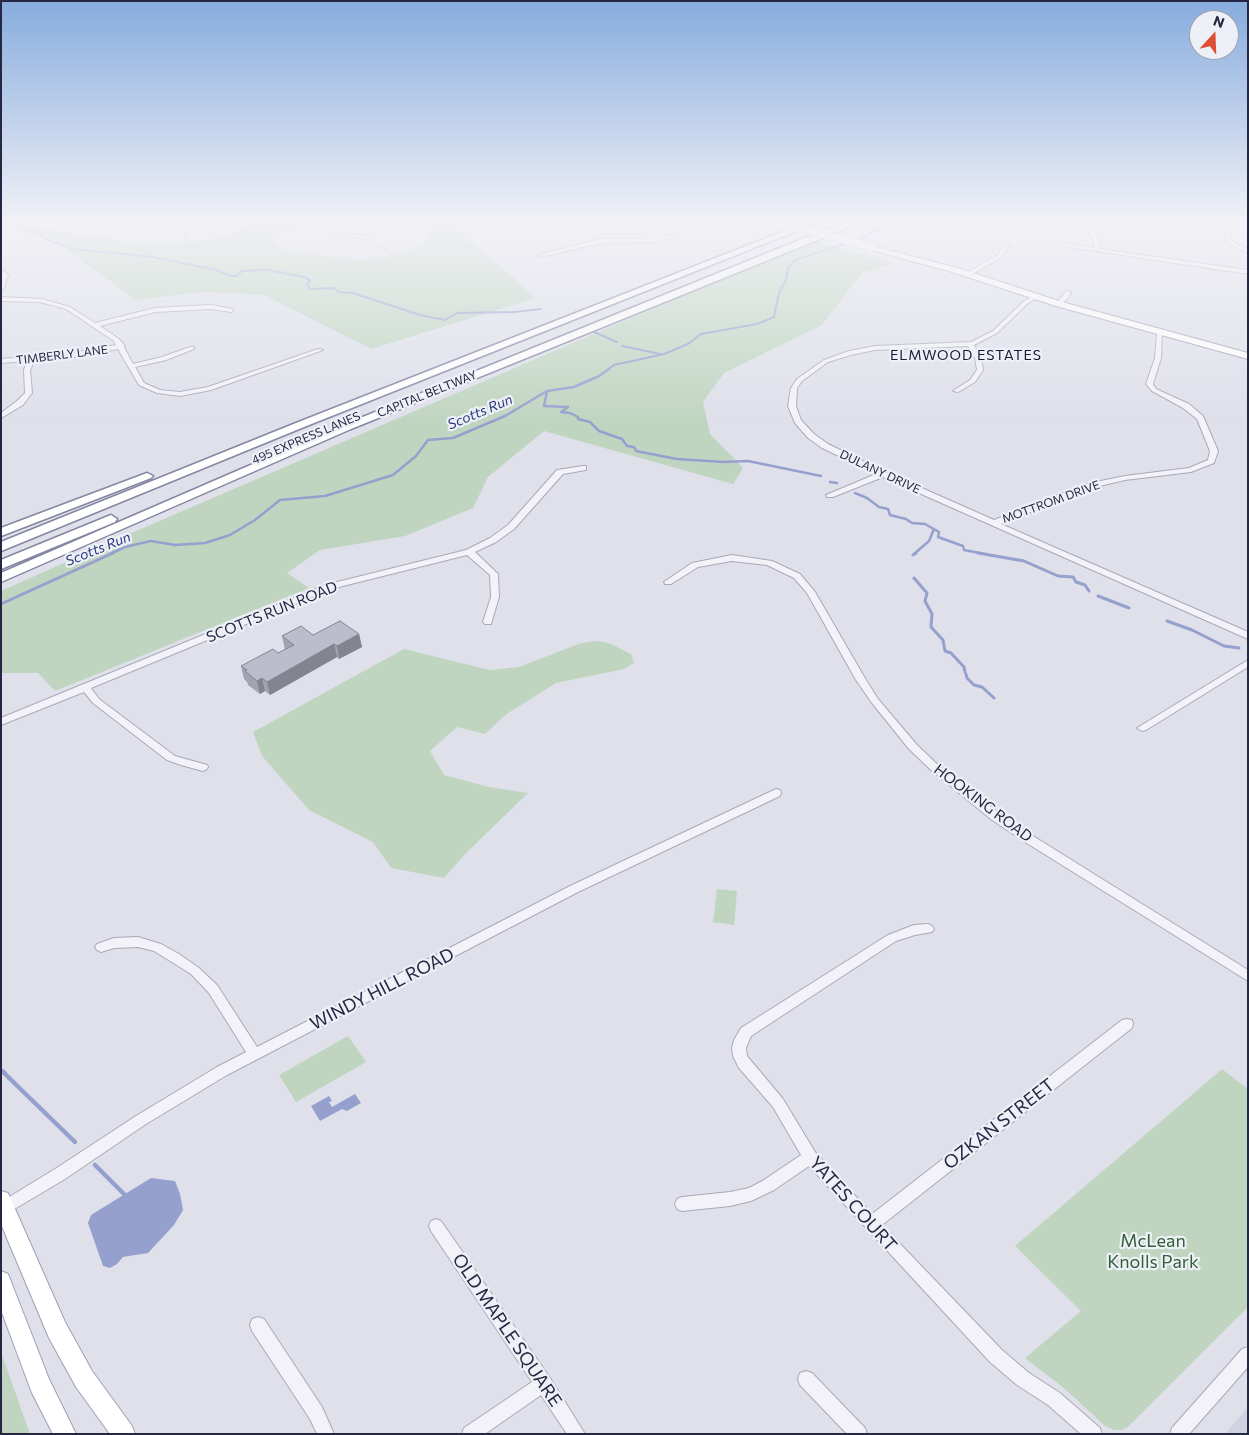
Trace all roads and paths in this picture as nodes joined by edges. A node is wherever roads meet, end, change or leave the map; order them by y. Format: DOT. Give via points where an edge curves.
graph roads {
  1 [pos="623,289"];
  2 [pos="645,289"];
  3 [pos="664,289"];
  4 [pos="685,289"];
  5 [pos="1014,289"];
  6 [pos="1068,292"];
  7 [pos="1036,296"];
  8 [pos="1,299"];
  9 [pos="1059,304"];
  10 [pos="231,310"];
  11 [pos="95,325"];
  12 [pos="1160,332"];
  13 [pos="970,344"];
  14 [pos="122,346"];
  15 [pos="192,348"];
  16 [pos="320,350"];
  17 [pos="1248,356"];
  18 [pos="31,360"];
  19 [pos="1,362"];
  20 [pos="131,366"];
  21 [pos="956,392"];
  22 [pos="1,416"];
  23 [pos="583,468"];
  24 [pos="883,474"];
  25 [pos="830,494"];
  26 [pos="995,523"];
  27 [pos="1,532"];
  28 [pos="1,547"];
  29 [pos="470,552"];
  30 [pos="1,565"];
  31 [pos="1,578"];
  32 [pos="668,582"];
  33 [pos="488,622"];
  34 [pos="1248,636"];
  35 [pos="1248,663"];
  36 [pos="86,688"];
  37 [pos="1,722"];
  38 [pos="1142,728"];
  39 [pos="203,767"];
  40 [pos="776,793"];
  41 [pos="928,929"];
  42 [pos="101,947"];
  43 [pos="1248,976"];
  44 [pos="1127,1024"];
  45 [pos="254,1054"];
  46 [pos="810,1158"];
  47 [pos="682,1204"];
  48 [pos="2,1206"];
  49 [pos="871,1224"];
  50 [pos="436,1226"];
  51 [pos="3,1289"];
  52 [pos="258,1325"];
  53 [pos="1248,1355"];
  54 [pos="806,1379"];
  55 [pos="544,1384"];
  56 [pos="65,1434"];
  57 [pos="124,1434"];
  58 [pos="326,1434"];
  59 [pos="470,1434"];
  60 [pos="577,1434"];
  61 [pos="859,1434"];
  62 [pos="1094,1434"];
  63 [pos="1178,1434"];
  1 -- 27 [label="highway, CAPITAL BELTWAY"];
  2 -- 28 [label="highway, 495 EXPRESS LANES"];
  3 -- 30 [label="highway, 495 EXPRESS LANES"];
  4 -- 31 [label="highway, CAPITAL BELTWAY" via="356,423"];
  5 -- 7 [label="main road"];
  6 -- 9 [label="street"];
  7 -- 9 [label="main road"];
  7 -- 13 [label="street, DULANY DRIVE" via="995,332"];
  8 -- 11 [label="street" via="50,302 68,308"];
  9 -- 12 [label="main road"];
  10 -- 11 [label="street" via="155,310"];
  11 -- 14 [label="street"];
  12 -- 17 [label="main road"];
  12 -- 26 [label="street, MOTTROM DRIVE" via="1158,358 1149,384 1200,418 1214,451 1211,461 1191,470 1089,486"];
  13 -- 21 [label="street" via="980,370 973,381"];
  13 -- 24 [label="street, DULANY DRIVE" via="886,347 849,353 826,361 798,382 792,406 804,430 833,450"];
  14 -- 18 [label="street, TIMBERLY LANE"];
  14 -- 20 [label="street"];
  15 -- 20 [label="street" via="164,359"];
  16 -- 20 [label="street" via="190,393 170,394 146,388 138,381"];
  18 -- 19 [label="street, TIMBERLY LANE"];
  18 -- 22 [label="street" via="27,370 29,393"];
  23 -- 29 [label="street, SCOTTS RUN ROAD" via="560,472 511,527"];
  24 -- 25 [label="street"];
  24 -- 26 [label="street, DULANY DRIVE"];
  26 -- 34 [label="street, DULANY DRIVE"];
  29 -- 33 [label="street" via="494,574 495,598"];
  29 -- 36 [label="street, SCOTTS RUN ROAD" via="328,587"];
  32 -- 43 [label="street, HOOKING ROAD" via="695,565 732,558 768,563 797,576 811,592 875,701 912,747 935,768 1029,839"];
  35 -- 38 [label="street"];
  36 -- 37 [label="street, SCOTTS RUN ROAD"];
  36 -- 39 [label="street" via="96,701 171,758"];
  40 -- 45 [label="street, WINDY HILL ROAD" via="574,889"];
  41 -- 46 [label="street, YATES COURT" via="892,938 746,1032 741,1040 740,1056 778,1103"];
  42 -- 45 [label="street" via="138,942 157,947 175,957 214,989"];
  44 -- 49 [label="street, OZKAN STREET"];
  45 -- 48 [label="street, WINDY HILL ROAD"];
  46 -- 47 [label="street" via="751,1194"];
  46 -- 49 [label="street, YATES COURT"];
  48 -- 57 [label="main road" via="57,1330 84,1379"];
  49 -- 62 [label="street, YATES COURT" via="996,1356"];
  50 -- 55 [label="street, OLD MAPLE SQUARE"];
  51 -- 56 [label="main road" via="40,1385"];
  52 -- 58 [label="street" via="316,1413"];
  53 -- 63 [label="street"];
  54 -- 61 [label="street"];
  55 -- 59 [label="street"];
  55 -- 60 [label="street, OLD MAPLE SQUARE"];
}
